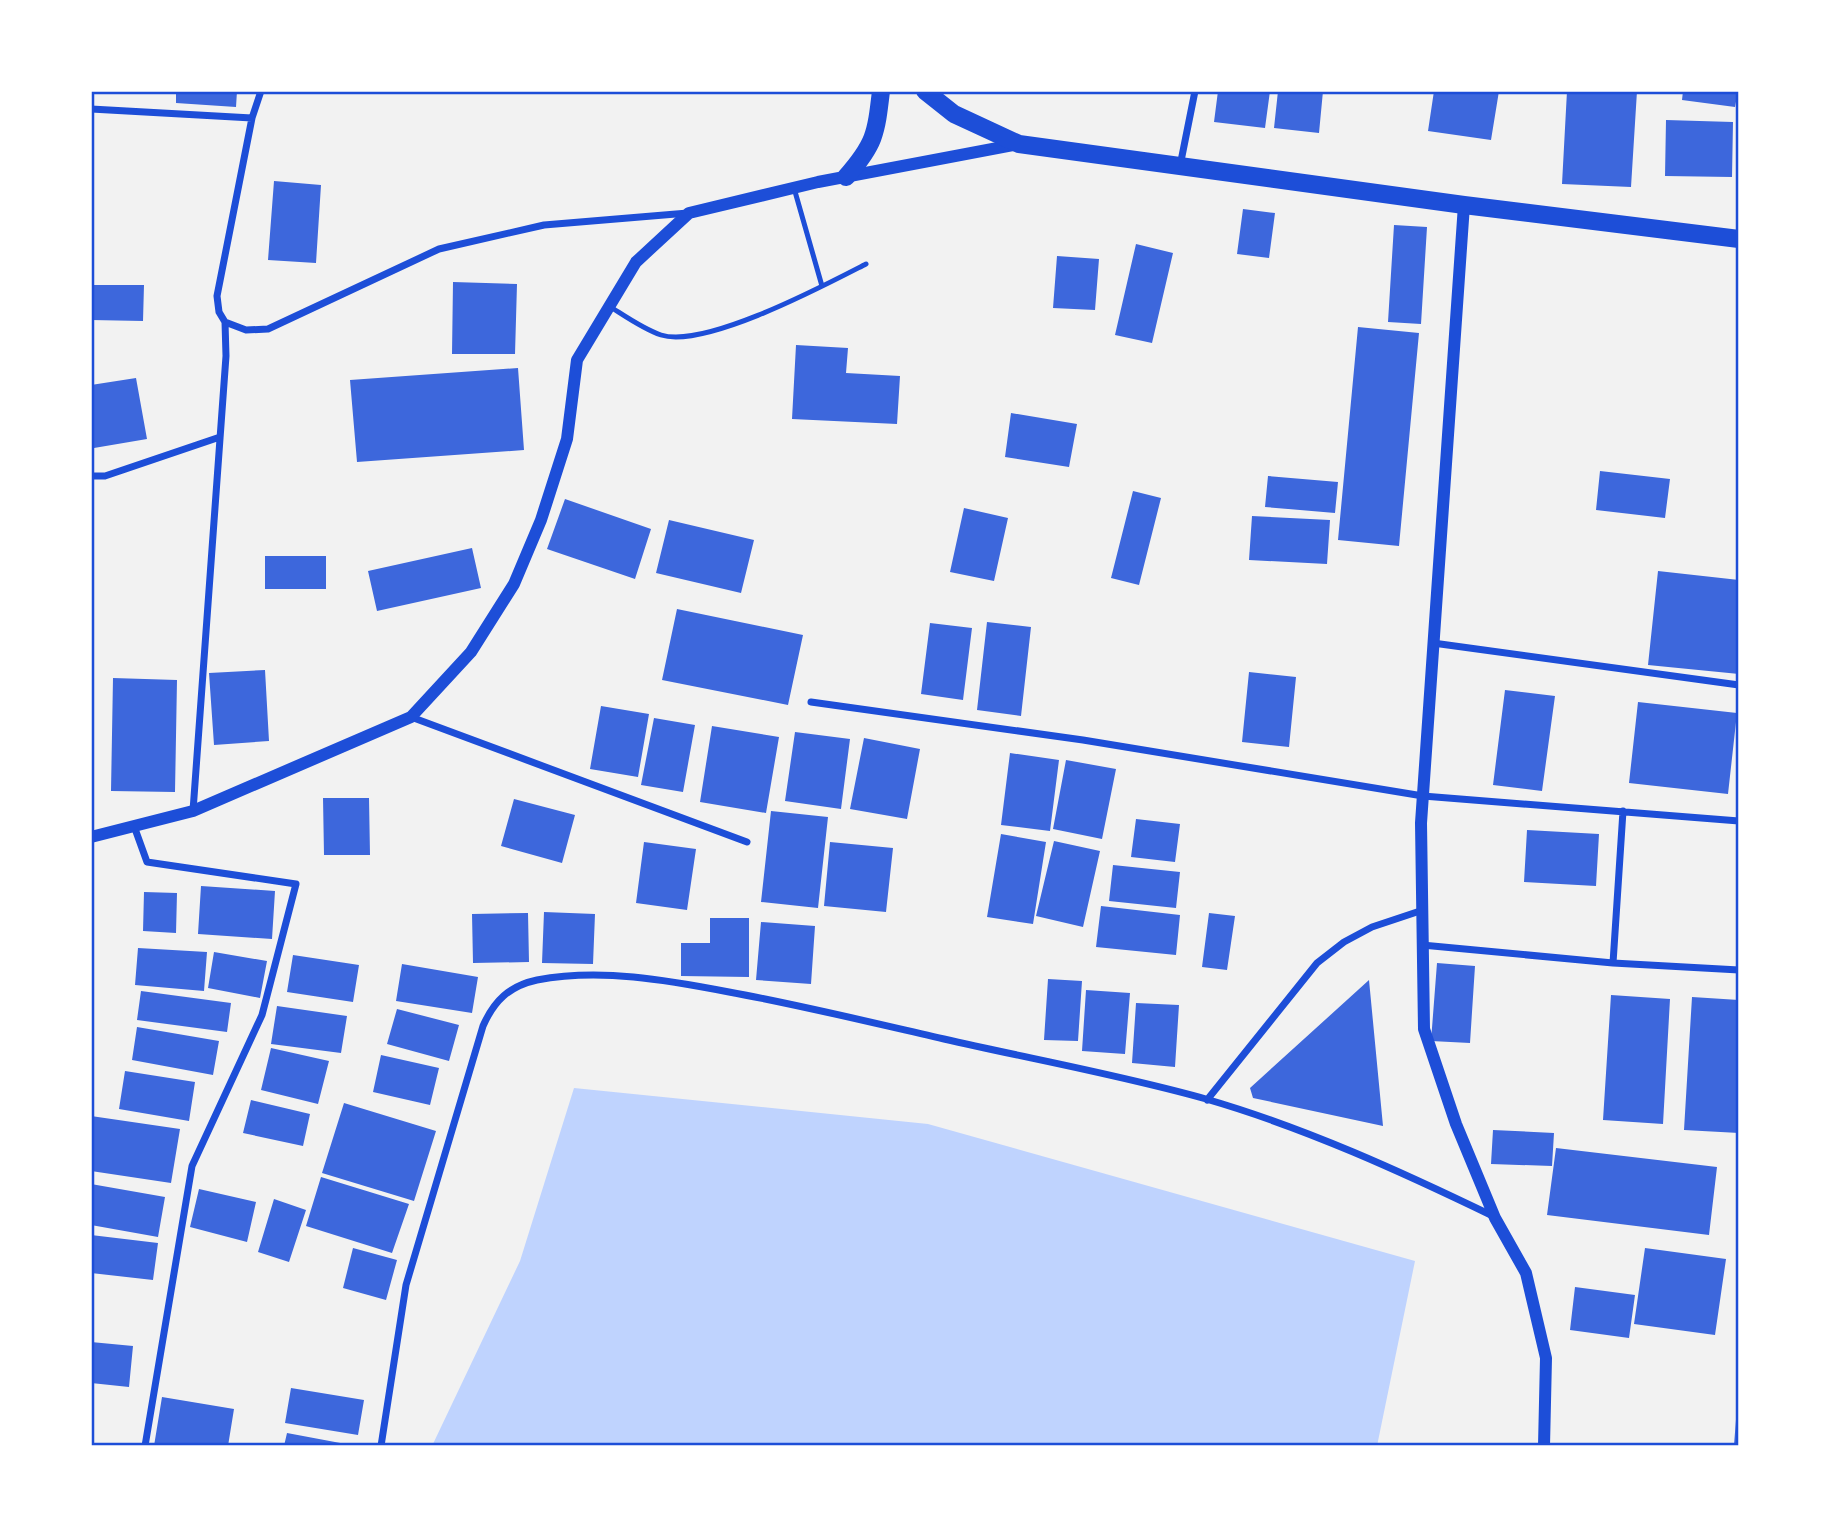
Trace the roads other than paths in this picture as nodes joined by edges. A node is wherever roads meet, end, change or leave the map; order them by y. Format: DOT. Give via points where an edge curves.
graph roads {
  1 [pos="261,91"];
  2 [pos="881,91"];
  3 [pos="925,91"];
  4 [pos="1195,91"];
  5 [pos="91,109"];
  6 [pos="252,118"];
  7 [pos="1019,144"];
  8 [pos="1180,167"];
  9 [pos="846,177"];
  10 [pos="794,188"];
  11 [pos="1464,205"];
  12 [pos="689,214"];
  13 [pos="1739,239"];
  14 [pos="866,264"];
  15 [pos="822,286"];
  16 [pos="610,306"];
  17 [pos="225,322"];
  18 [pos="220,437"];
  19 [pos="91,476"];
  20 [pos="1433,643"];
  21 [pos="1739,685"];
  22 [pos="811,702"];
  23 [pos="411,717"];
  24 [pos="1423,796"];
  25 [pos="192,811"];
  26 [pos="1623,811"];
  27 [pos="1739,821"];
  28 [pos="134,826"];
  29 [pos="91,837"];
  30 [pos="747,842"];
  31 [pos="1423,910"];
  32 [pos="1422,945"];
  33 [pos="1613,963"];
  34 [pos="1739,970"];
  35 [pos="1207,1100"];
  36 [pos="1495,1218"];
  37 [pos="145,1446"];
  38 [pos="381,1446"];
  39 [pos="1544,1446"];
  1 -- 6 [label="street"];
  2 -- 9 [label="main road" via="869,152"];
  3 -- 7 [label="main road" via="954,114"];
  4 -- 8 [label="street"];
  5 -- 6 [label="street"];
  6 -- 17 [label="street" via="217,296"];
  7 -- 8 [label="main road"];
  7 -- 9 [label="street"];
  8 -- 11 [label="main road"];
  9 -- 10 [label="street"];
  10 -- 12 [label="street"];
  10 -- 15 [label="lane"];
  11 -- 13 [label="main road"];
  11 -- 20 [label="street"];
  12 -- 16 [label="street" via="636,262"];
  12 -- 17 [label="street" via="544,225 439,249 268,329 246,330"];
  14 -- 15 [label="lane"];
  15 -- 16 [label="lane" via="724,326 679,337 662,335"];
  16 -- 23 [label="street" via="577,360 567,439 514,584 471,652"];
  17 -- 18 [label="street"];
  18 -- 19 [label="street" via="105,477"];
  18 -- 25 [label="street"];
  20 -- 21 [label="street"];
  20 -- 24 [label="street"];
  22 -- 24 [label="street" via="1083,740"];
  23 -- 25 [label="street"];
  23 -- 30 [label="street"];
  24 -- 26 [label="street"];
  24 -- 31 [label="street"];
  25 -- 28 [label="street"];
  26 -- 27 [label="street"];
  26 -- 33 [label="street"];
  28 -- 29 [label="street"];
  28 -- 37 [label="street" via="147,862 296,884 262,1015 192,1166"];
  31 -- 32 [label="street"];
  31 -- 35 [label="street" via="1372,927 1317,963"];
  32 -- 33 [label="street"];
  32 -- 36 [label="street" via="1424,1029"];
  33 -- 34 [label="street"];
  35 -- 36 [label="street" via="1383,1163"];
  35 -- 38 [label="street" via="777,1001 634,977 580,975 535,980 508,990 492,1006 483,1026 406,1285"];
  36 -- 39 [label="street" via="1525,1273 1546,1358"];
}
